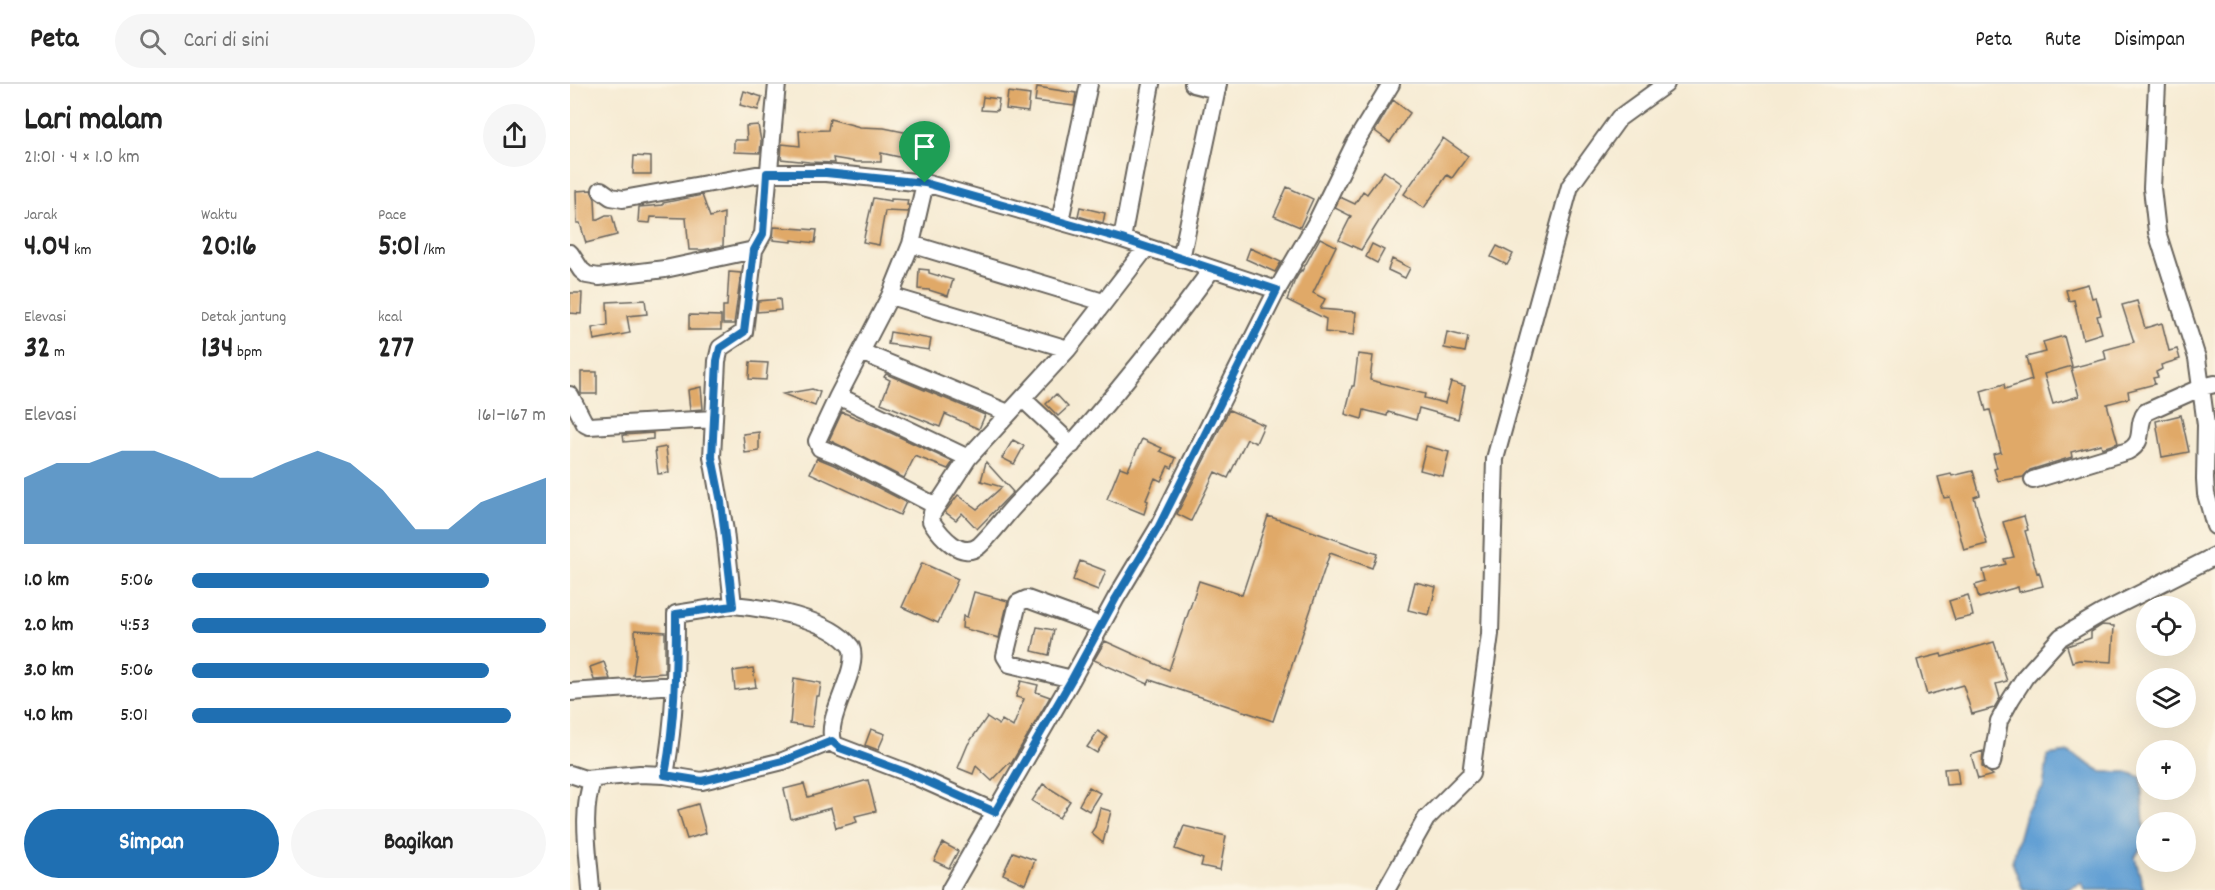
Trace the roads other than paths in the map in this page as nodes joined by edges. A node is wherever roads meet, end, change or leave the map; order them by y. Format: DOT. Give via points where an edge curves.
graph roads {
  1 [pos="777,84"];
  2 [pos="1089,84"];
  3 [pos="1151,84"];
  4 [pos="1193,84"];
  5 [pos="1391,84"];
  6 [pos="1666,84"];
  7 [pos="2157,84"];
  8 [pos="1218,87"];
  9 [pos="767,173"];
  10 [pos="925,183"];
  11 [pos="601,190"];
  12 [pos="1059,221"];
  13 [pos="1122,239"];
  14 [pos="911,244"];
  15 [pos="1146,248"];
  16 [pos="754,250"];
  17 [pos="570,253"];
  18 [pos="1181,259"];
  19 [pos="1212,269"];
  20 [pos="1277,290"];
  21 [pos="890,296"];
  22 [pos="1103,302"];
  23 [pos="1068,349"];
  24 [pos="861,352"];
  25 [pos="2208,386"];
  26 [pos="570,395"];
  27 [pos="837,396"];
  28 [pos="1023,399"];
  29 [pos="1008,413"];
  30 [pos="714,419"];
  31 [pos="1072,445"];
  32 [pos="968,459"];
  33 [pos="2033,480"];
  34 [pos="936,506"];
  35 [pos="2215,526"];
  36 [pos="2215,556"];
  37 [pos="733,606"];
  38 [pos="1101,626"];
  39 [pos="1072,679"];
  40 [pos="676,685"];
  41 [pos="570,692"];
  42 [pos="832,741"];
  43 [pos="1992,763"];
  44 [pos="570,774"];
  45 [pos="665,775"];
  46 [pos="593,780"];
  47 [pos="995,812"];
  48 [pos="591,890"];
  49 [pos="950,890"];
  50 [pos="1386,890"];
  1 -- 9 [label="street"];
  2 -- 12 [label="street"];
  3 -- 13 [label="street"];
  4 -- 8 [label="street"];
  5 -- 20 [label="street"];
  6 -- 50 [label="street" via="1619,118 1570,186 1495,459 1490,634 1471,774 1426,819"];
  7 -- 25 [label="street" via="2152,188 2157,232"];
  8 -- 18 [label="street"];
  9 -- 10 [label="street" via="826,173"];
  9 -- 11 [label="street" via="623,199"];
  9 -- 16 [label="street" via="763,234"];
  10 -- 12 [label="street"];
  10 -- 14 [label="street"];
  12 -- 13 [label="street"];
  13 -- 15 [label="street"];
  14 -- 21 [label="street"];
  14 -- 22 [label="street"];
  15 -- 18 [label="street"];
  15 -- 22 [label="street"];
  16 -- 17 [label="street" via="665,269 599,277 587,275"];
  16 -- 30 [label="street" via="744,332 720,348"];
  18 -- 19 [label="street"];
  19 -- 20 [label="street"];
  19 -- 31 [label="street" via="1160,340"];
  20 -- 38 [label="street" via="1158,528"];
  21 -- 23 [label="street"];
  21 -- 24 [label="street"];
  22 -- 23 [label="street"];
  23 -- 28 [label="street"];
  24 -- 27 [label="street"];
  24 -- 29 [label="street"];
  25 -- 33 [label="street" via="2146,411 2136,447"];
  25 -- 35 [label="street" via="2205,479"];
  26 -- 30 [label="street" via="589,426"];
  27 -- 32 [label="street"];
  27 -- 34 [label="street" via="817,438 818,446"];
  28 -- 29 [label="street"];
  28 -- 31 [label="street"];
  29 -- 32 [label="street"];
  30 -- 37 [label="street" via="712,457"];
  31 -- 34 [label="street" via="973,550 957,548 935,527 930,519"];
  32 -- 34 [label="street"];
  36 -- 43 [label="street" via="2061,637 2011,699 1999,721"];
  37 -- 40 [label="street" via="676,614"];
  37 -- 42 [label="street" via="764,608 810,621 834,632 851,647 853,660 833,723"];
  38 -- 39 [label="street"];
  38 -- 39 [label="street" via="1027,599 1018,603 1005,656 1010,664"];
  39 -- 47 [label="street"];
  40 -- 41 [label="street"];
  40 -- 45 [label="street"];
  42 -- 45 [label="street" via="783,761 702,781"];
  42 -- 47 [label="street" via="840,748"];
  44 -- 46 [label="street"];
  45 -- 46 [label="street"];
  46 -- 48 [label="street" via="587,827"];
  47 -- 49 [label="street"];
}
